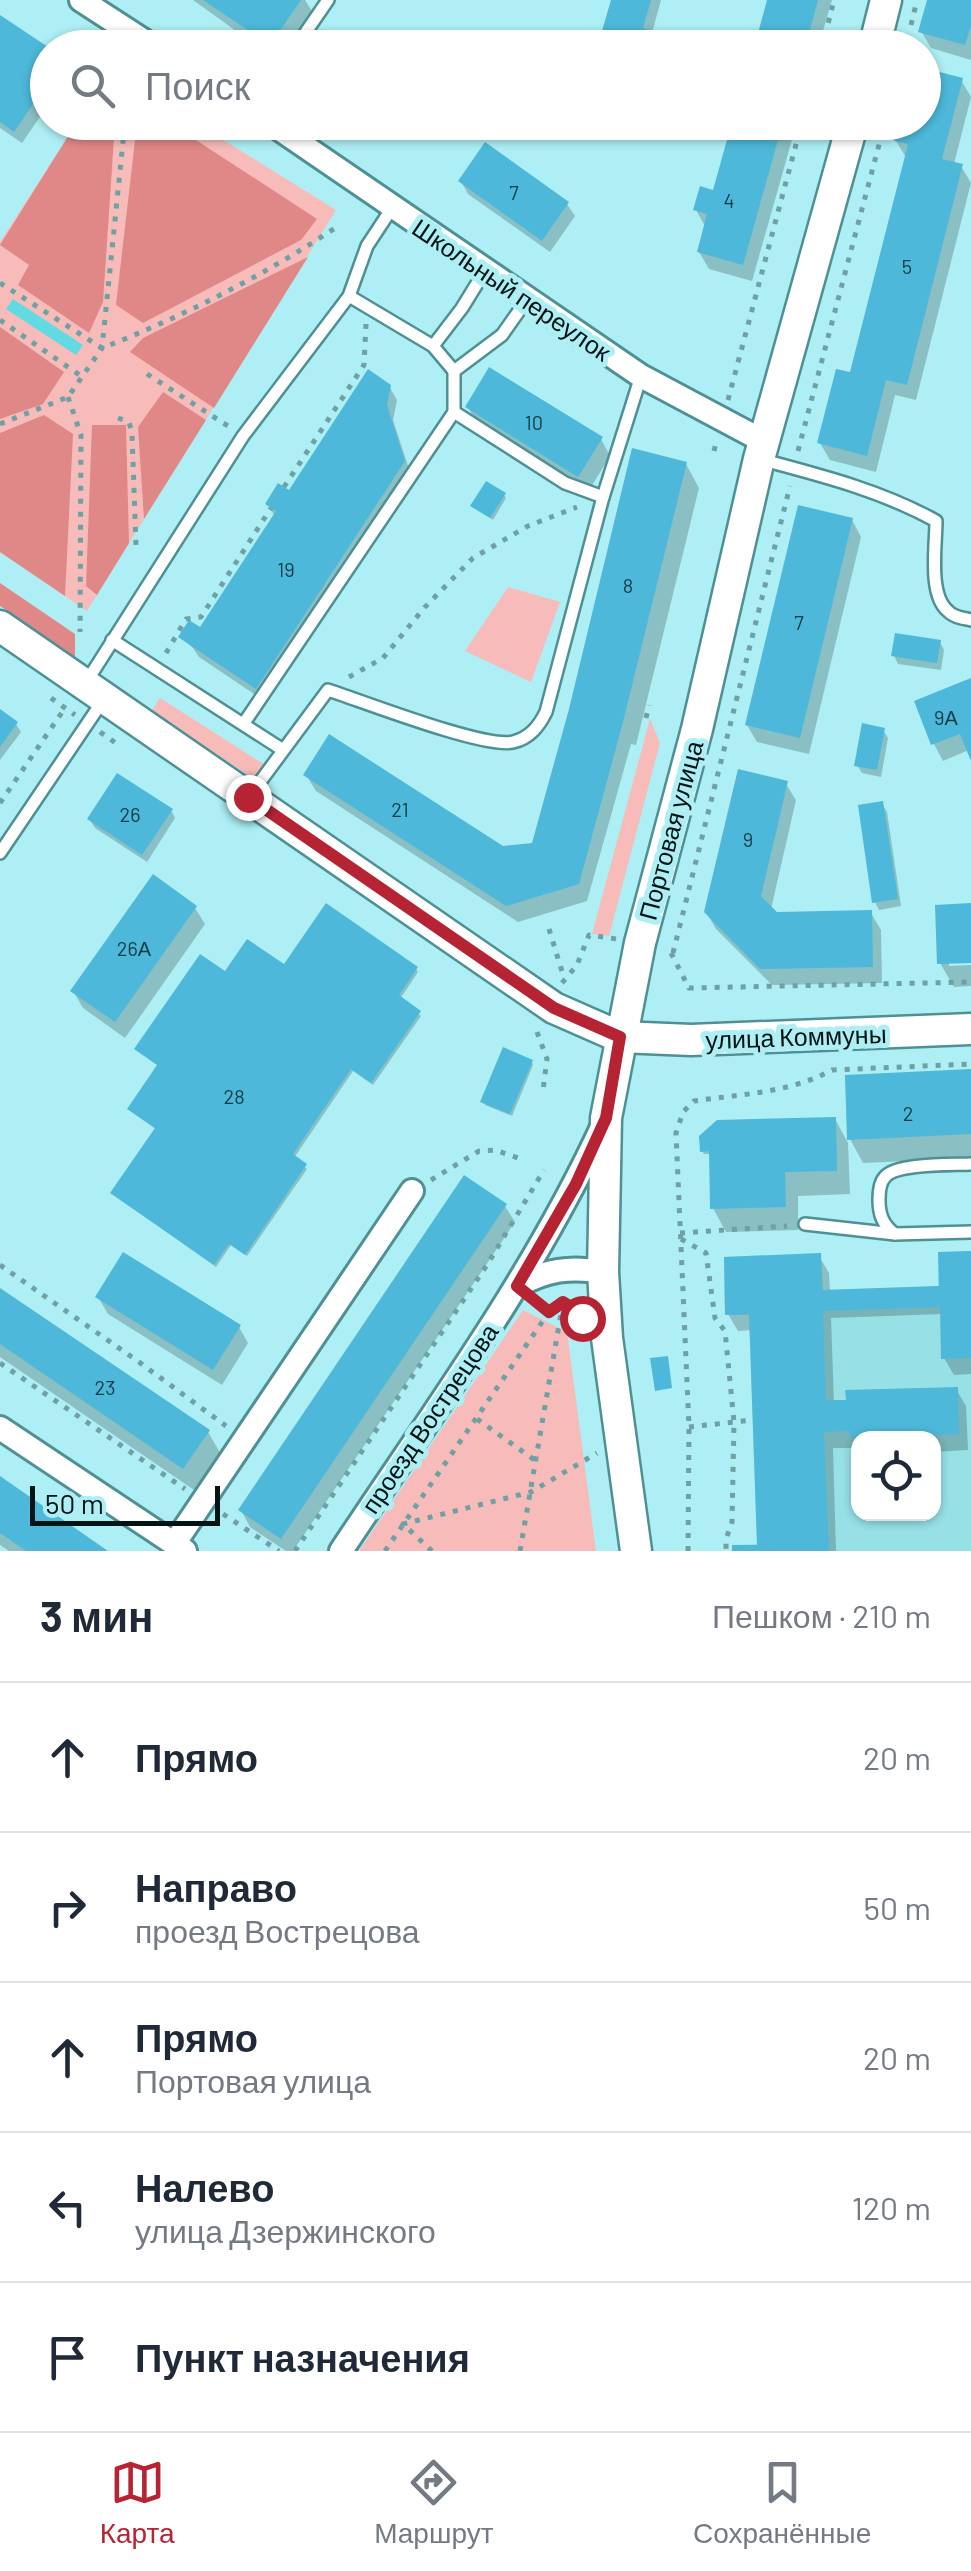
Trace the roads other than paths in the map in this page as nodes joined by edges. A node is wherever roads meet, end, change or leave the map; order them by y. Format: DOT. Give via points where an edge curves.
graph roads {
  1 [pos="81,0"];
  2 [pos="328,0"];
  3 [pos="886,0"];
  4 [pos="127,30"];
  5 [pos="307,30"];
  6 [pos="878,30"];
  7 [pos="295,140"];
  8 [pos="848,140"];
  9 [pos="392,208"];
  10 [pos="486,269"];
  11 [pos="349,296"];
  12 [pos="528,298"];
  13 [pos="433,346"];
  14 [pos="454,372"];
  15 [pos="640,376"];
  16 [pos="454,412"];
  17 [pos="761,450"];
  18 [pos="603,497"];
  19 [pos="971,620"];
  20 [pos="0,626"];
  21 [pos="112,640"];
  22 [pos="84,697"];
  23 [pos="244,723"];
  24 [pos="283,750"];
  25 [pos="248,797"];
  26 [pos="0,853"];
  27 [pos="971,1029"];
  28 [pos="620,1037"];
  29 [pos="606,1118"];
  30 [pos="971,1164"];
  31 [pos="412,1191"];
  32 [pos="805,1224"];
  33 [pos="971,1232"];
  34 [pos="895,1234"];
  35 [pos="602,1272"];
  36 [pos="517,1286"];
  37 [pos="0,1428"];
  38 [pos="176,1549"];
  39 [pos="341,1551"];
  40 [pos="636,1551"];
  1 -- 4 [label="street"];
  2 -- 5 [label="lane"];
  3 -- 6 [label="main road"];
  7 -- 9 [label="street, Школьный переулок"];
  8 -- 17 [label="main road, Портовая улица"];
  9 -- 10 [label="street, Школьный переулок"];
  9 -- 11 [label="lane"];
  10 -- 12 [label="street, Школьный переулок"];
  10 -- 13 [label="lane"];
  11 -- 13 [label="lane"];
  11 -- 21 [label="lane" via="242,436"];
  12 -- 14 [label="lane" via="502,335"];
  12 -- 15 [label="street, Школьный переулок"];
  13 -- 14 [label="lane"];
  14 -- 16 [label="lane"];
  15 -- 17 [label="street, Школьный переулок"];
  15 -- 18 [label="lane"];
  16 -- 18 [label="lane" via="565,483"];
  16 -- 23 [label="lane"];
  17 -- 19 [label="lane" via="936,521 938,600 950,614"];
  17 -- 28 [label="main road, Портовая улица"];
  18 -- 24 [label="lane" via="546,712 528,736 499,744 328,690"];
  20 -- 22 [label="main road"];
  21 -- 22 [label="lane"];
  21 -- 23 [label="lane"];
  22 -- 25 [label="main road"];
  22 -- 26 [label="lane"];
  23 -- 24 [label="lane"];
  24 -- 25 [label="lane"];
  25 -- 28 [label="main road" via="554,1008"];
  27 -- 28 [label="main road, улица Коммуны"];
  28 -- 29 [label="main road, Портовая улица"];
  29 -- 35 [label="main road, Портовая улица"];
  29 -- 36 [label="street, проезд Вострецова"];
  30 -- 34 [label="lane" via="885,1176 881,1219"];
  31 -- 38 [label="street"];
  32 -- 34 [label="lane"];
  33 -- 34 [label="lane"];
  35 -- 36 [label="street" via="554,1270"];
  35 -- 40 [label="main road, Портовая улица"];
  36 -- 39 [label="street, проезд Вострецова"];
  37 -- 38 [label="street"];
}
